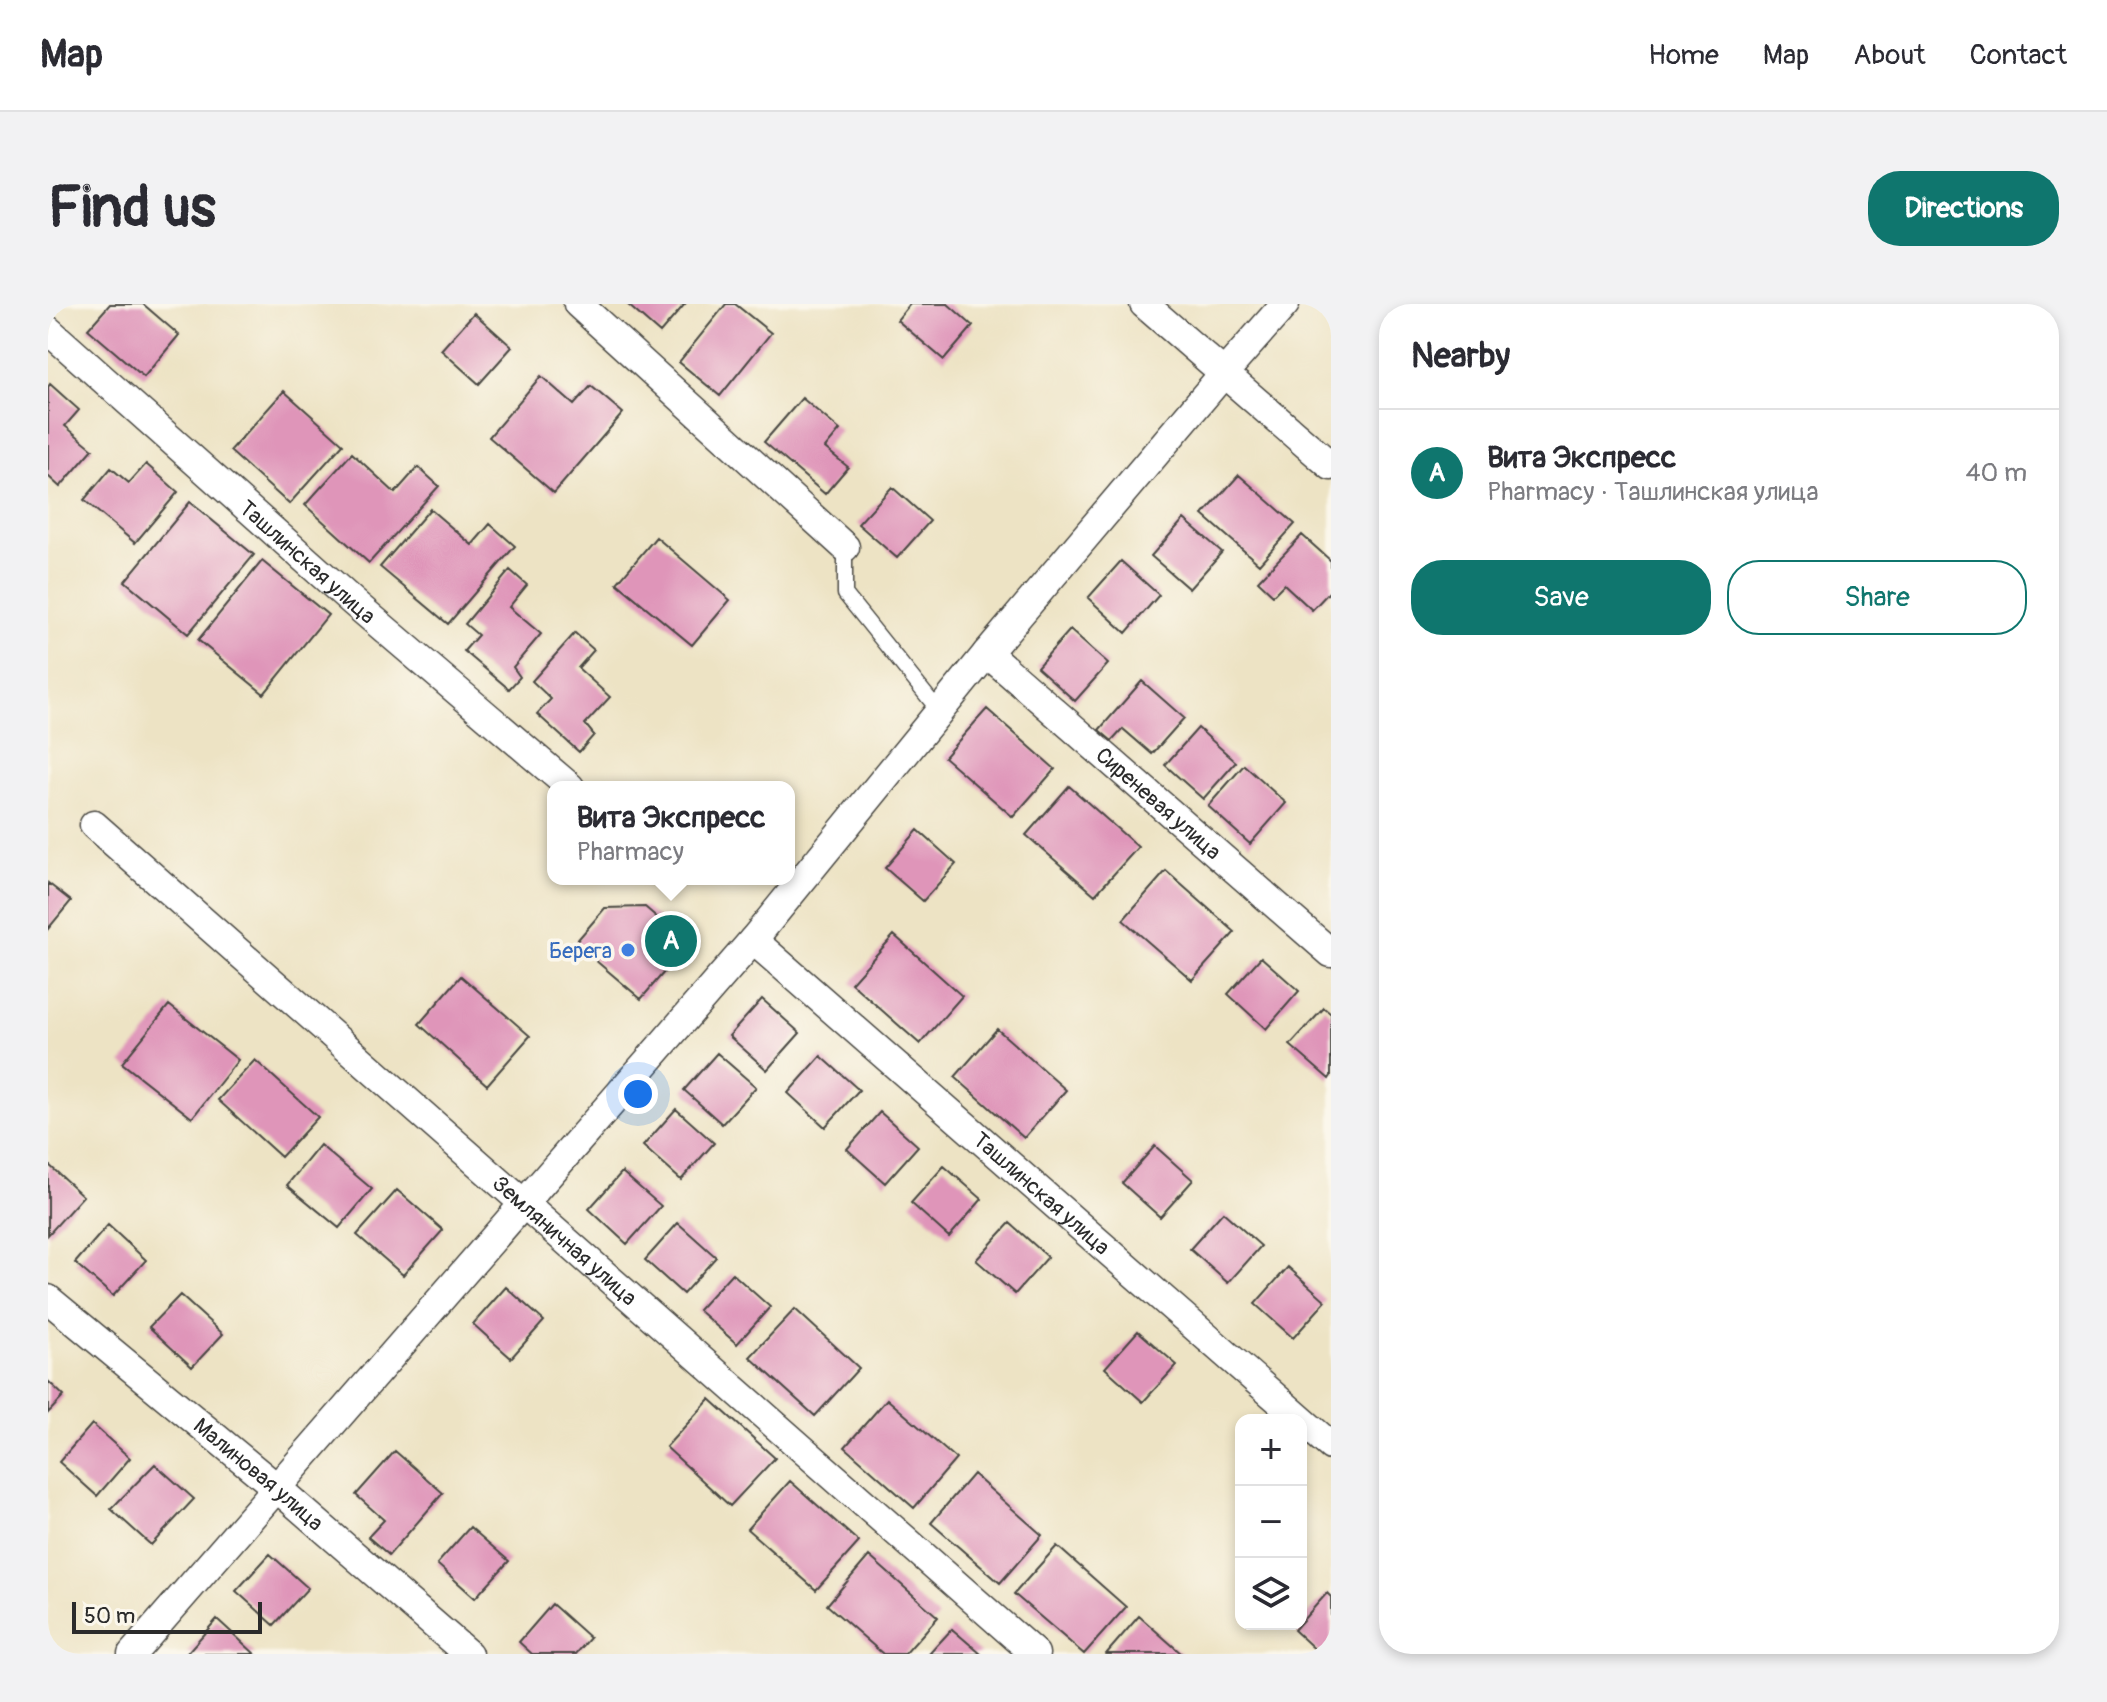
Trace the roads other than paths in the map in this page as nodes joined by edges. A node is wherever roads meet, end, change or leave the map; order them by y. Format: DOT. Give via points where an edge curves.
graph roads {
  1 [pos="578,304"];
  2 [pos="1144,304"];
  3 [pos="1285,304"];
  4 [pos="48,330"];
  5 [pos="1224,373"];
  6 [pos="1331,466"];
  7 [pos="845,547"];
  8 [pos="987,653"];
  9 [pos="939,711"];
  10 [pos="563,781"];
  11 [pos="94,825"];
  12 [pos="753,940"];
  13 [pos="1331,953"];
  14 [pos="524,1205"];
  15 [pos="48,1299"];
  16 [pos="1331,1446"];
  17 [pos="277,1488"];
  18 [pos="132,1654"];
  19 [pos="468,1654"];
  20 [pos="1035,1654"];
  1 -- 7 [label="street"];
  2 -- 5 [label="street"];
  3 -- 5 [label="street"];
  4 -- 10 [label="street, Ташлинская улица"];
  5 -- 6 [label="street"];
  5 -- 8 [label="street"];
  7 -- 9 [label="lane" via="845,594"];
  8 -- 9 [label="street"];
  8 -- 13 [label="street, Сиреневая улица"];
  9 -- 12 [label="street"];
  11 -- 14 [label="street, Земляничная улица"];
  12 -- 14 [label="street"];
  12 -- 16 [label="street, Ташлинская улица"];
  14 -- 17 [label="street"];
  14 -- 20 [label="street, Земляничная улица"];
  15 -- 17 [label="street, Малиновая улица"];
  17 -- 18 [label="street"];
  17 -- 19 [label="street, Малиновая улица"];
}
